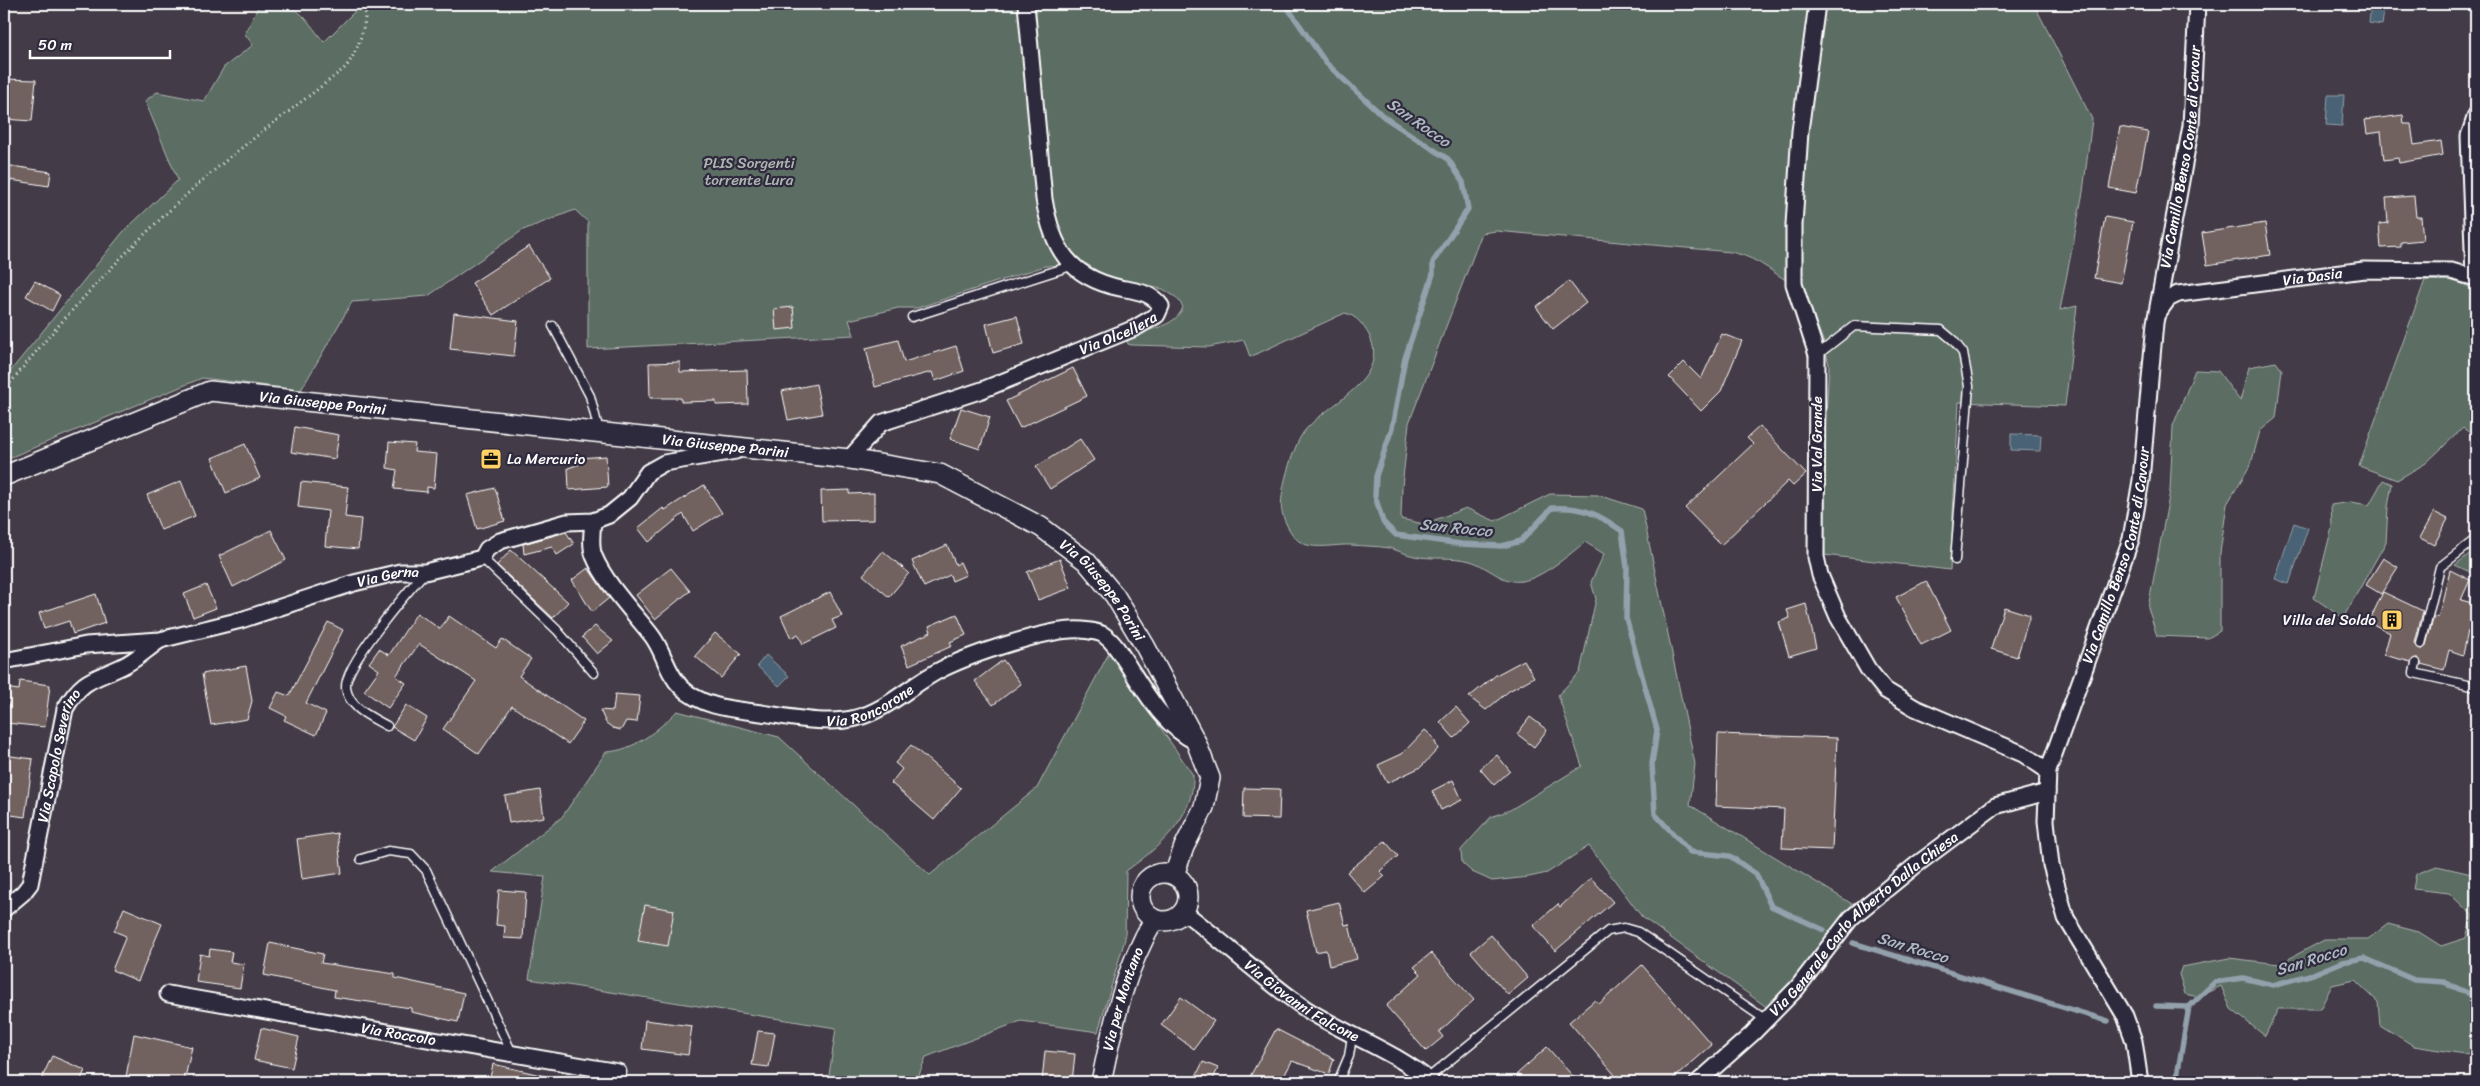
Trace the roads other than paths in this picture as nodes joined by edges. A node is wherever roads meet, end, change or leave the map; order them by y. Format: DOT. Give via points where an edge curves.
graph roads {
  1 [pos="1026,4"];
  2 [pos="1818,4"];
  3 [pos="2197,4"];
  4 [pos="2476,115"];
  5 [pos="1074,265"];
  6 [pos="2475,278"];
  7 [pos="2158,314"];
  8 [pos="912,317"];
  9 [pos="553,326"];
  10 [pos="1817,355"];
  11 [pos="600,433"];
  12 [pos="747,449"];
  13 [pos="848,459"];
  14 [pos="4,476"];
  15 [pos="593,521"];
  16 [pos="2476,539"];
  17 [pos="482,558"];
  18 [pos="1955,560"];
  19 [pos="425,572"];
  20 [pos="160,640"];
  21 [pos="2421,644"];
  22 [pos="4,661"];
  23 [pos="2416,663"];
  24 [pos="594,673"];
  25 [pos="2476,687"];
  26 [pos="387,726"];
  27 [pos="1196,742"];
  28 [pos="2048,771"];
  29 [pos="2047,792"];
  30 [pos="361,859"];
  31 [pos="1174,875"];
  32 [pos="4,909"];
  33 [pos="1184,912"];
  34 [pos="1154,920"];
  35 [pos="168,994"];
  36 [pos="1766,1020"];
  37 [pos="1352,1036"];
  38 [pos="512,1054"];
  39 [pos="1429,1080"];
  40 [pos="616,1082"];
  41 [pos="1101,1082"];
  42 [pos="1338,1082"];
  43 [pos="1698,1082"];
  44 [pos="2140,1082"];
  1 -- 5 [label="street, Via Olcellera" via="1049,229 1062,254"];
  2 -- 10 [label="street, Via Val Grande" via="1800,131 1794,225 1794,284"];
  3 -- 7 [label="street, Via Camillo Benso Conte di Cavour" via="2191,126"];
  4 -- 6 [label="street" via="2469,136"];
  5 -- 8 [label="lane"];
  5 -- 13 [label="street, Via Olcellera" via="1103,284 1145,292 1161,306 1158,315 1135,328 982,390 880,423"];
  6 -- 7 [label="street, Via Dasia" via="2451,271 2364,270 2178,294 2168,299"];
  7 -- 28 [label="street, Via Camillo Benso Conte di Cavour" via="2132,539"];
  9 -- 11 [label="lane" via="590,396"];
  10 -- 18 [label="lane" via="1854,326 1941,330 1963,353 1969,386"];
  10 -- 28 [label="street, Via Val Grande" via="1816,557 1838,617 1868,669 1885,690 1915,708 2023,754"];
  11 -- 12 [label="street, Via Giuseppe Parini"];
  11 -- 14 [label="street, Via Giuseppe Parini" via="210,391"];
  12 -- 13 [label="street, Via Giuseppe Parini"];
  12 -- 15 [label="street, Via Gerna" via="664,463 648,472 630,498 609,515"];
  13 -- 27 [label="street, Via Giuseppe Parini" via="940,474 1041,527 1086,561 1115,596"];
  15 -- 17 [label="street, Via Gerna" via="567,522 500,541 487,549"];
  15 -- 27 [label="street, Via Roncorone" via="594,556 606,576 655,640 672,677 683,689 707,704 820,720 850,719 876,710 942,669 989,650 1046,634 1080,630 1100,633 1114,644 1152,704 1181,735"];
  16 -- 21 [label="lane" via="2440,567"];
  17 -- 19 [label="street, Via Gerna"];
  17 -- 24 [label="lane" via="557,630"];
  19 -- 20 [label="street, Via Gerna" via="400,572 354,583 241,620"];
  19 -- 26 [label="lane" via="349,672 346,688 352,701 362,713"];
  20 -- 22 [label="street, Via Gerna" via="86,645"];
  20 -- 32 [label="street, Via Scapolo Severino" via="124,666 95,676 71,698 65,709 30,884"];
  23 -- 25 [label="lane" via="2414,673"];
  27 -- 31 [label="street, Via Giuseppe Parini" via="1210,778 1204,807"];
  28 -- 29 [label="street, Via Camillo Benso Conte di Cavour"];
  29 -- 36 [label="street, Via Generale Carlo Alberto Dalla Chiesa" via="1995,806 1916,865 1851,918 1797,988"];
  29 -- 44 [label="street, Via Camillo Benso Conte di Cavour" via="2046,821 2052,865 2066,918 2125,1016 2134,1041"];
  30 -- 38 [label="lane" via="388,851 411,854 426,870"];
  31 -- 33 [label="street" via="1183,881 1188,891"];
  31 -- 34 [label="street" via="1163,872 1144,882 1140,904 1145,914"];
  33 -- 34 [label="street" via="1165,922"];
  33 -- 37 [label="street, Via Giovanni Falcone" via="1306,1008"];
  34 -- 41 [label="street, Via per Montano" via="1138,946 1117,1009"];
  35 -- 38 [label="street, Via Roccolo"];
  36 -- 39 [label="lane" via="1638,932 1624,928 1608,931"];
  36 -- 43 [label="street, Via Generale Carlo Alberto Dalla Chiesa"];
  37 -- 39 [label="street, Via Giovanni Falcone" via="1397,1058"];
  37 -- 42 [label="lane" via="1349,1056"];
  38 -- 40 [label="street, Via Roccolo" via="618,1072"];
}
